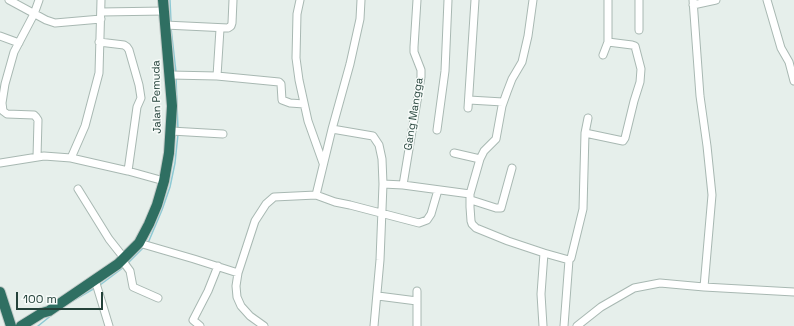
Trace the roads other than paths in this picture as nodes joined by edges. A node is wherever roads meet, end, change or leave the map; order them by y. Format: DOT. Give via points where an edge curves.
graph roads {
  1 [pos="9,0"];
  2 [pos="39,0"];
  3 [pos="100,0"];
  4 [pos="164,0"];
  5 [pos="233,0"];
  6 [pos="300,0"];
  7 [pos="361,0"];
  8 [pos="417,0"];
  9 [pos="448,0"];
  10 [pos="475,0"];
  11 [pos="533,0"];
  12 [pos="608,0"];
  13 [pos="639,0"];
  14 [pos="716,0"];
  15 [pos="767,0"];
  16 [pos="693,2"];
  17 [pos="165,11"];
  18 [pos="34,14"];
  19 [pos="101,16"];
  20 [pos="169,25"];
  21 [pos="220,28"];
  22 [pos="639,30"];
  23 [pos="0,36"];
  24 [pos="99,42"];
  25 [pos="608,42"];
  26 [pos="19,43"];
  27 [pos="603,55"];
  28 [pos="175,75"];
  29 [pos="217,76"];
  30 [pos="794,81"];
  31 [pos="469,100"];
  32 [pos="503,102"];
  33 [pos="304,104"];
  34 [pos="468,108"];
  35 [pos="4,114"];
  36 [pos="588,118"];
  37 [pos="332,129"];
  38 [pos="437,130"];
  39 [pos="172,131"];
  40 [pos="585,132"];
  41 [pos="223,134"];
  42 [pos="454,153"];
  43 [pos="37,157"];
  44 [pos="71,158"];
  45 [pos="480,159"];
  46 [pos="0,163"];
  47 [pos="323,164"];
  48 [pos="512,168"];
  49 [pos="128,171"];
  50 [pos="164,181"];
  51 [pos="383,184"];
  52 [pos="403,185"];
  53 [pos="78,189"];
  54 [pos="438,190"];
  55 [pos="316,195"];
  56 [pos="470,197"];
  57 [pos="382,213"];
  58 [pos="141,244"];
  59 [pos="544,253"];
  60 [pos="123,260"];
  61 [pos="569,260"];
  62 [pos="218,266"];
  63 [pos="238,273"];
  64 [pos="96,285"];
  65 [pos="704,287"];
  66 [pos="417,291"];
  67 [pos="0,292"];
  68 [pos="794,292"];
  69 [pos="378,296"];
  70 [pos="158,298"];
  71 [pos="417,301"];
  72 [pos="49,311"];
  73 [pos="11,326"];
  74 [pos="21,326"];
  75 [pos="34,326"];
  76 [pos="109,326"];
  77 [pos="200,326"];
  78 [pos="264,326"];
  79 [pos="374,326"];
  80 [pos="417,326"];
  81 [pos="543,326"];
  82 [pos="564,326"];
  83 [pos="577,326"];
  1 -- 18 [label="street"];
  2 -- 18 [label="street"];
  3 -- 19 [label="street"];
  4 -- 17 [label="highway, Jalan Pemuda"];
  5 -- 21 [label="street" via="231,26"];
  6 -- 33 [label="street" via="297,14 296,58"];
  7 -- 37 [label="street" via="360,19"];
  8 -- 52 [label="street, Gang Mangga" via="414,52 421,77"];
  9 -- 38 [label="street" via="445,71"];
  10 -- 31 [label="street"];
  11 -- 32 [label="street" via="522,62"];
  12 -- 25 [label="street"];
  13 -- 22 [label="street"];
  14 -- 16 [label="street"];
  15 -- 30 [label="street"];
  16 -- 65 [label="street" via="700,96 712,195"];
  17 -- 19 [label="street"];
  17 -- 20 [label="highway, Jalan Pemuda"];
  18 -- 19 [label="street" via="55,23"];
  18 -- 26 [label="street"];
  19 -- 24 [label="street"];
  20 -- 21 [label="street"];
  20 -- 28 [label="highway, Jalan Pemuda"];
  21 -- 29 [label="street"];
  23 -- 26 [label="street"];
  24 -- 44 [label="street" via="99,74 84,126"];
  24 -- 49 [label="street" via="127,47 139,85 141,98 137,107"];
  25 -- 27 [label="street"];
  25 -- 40 [label="street" via="635,46 641,69 640,82 623,141"];
  26 -- 35 [label="street" via="7,77 2,103"];
  28 -- 29 [label="street"];
  28 -- 39 [label="highway, Jalan Pemuda"];
  29 -- 33 [label="street" via="279,82 282,100"];
  31 -- 32 [label="street"];
  31 -- 34 [label="street"];
  32 -- 45 [label="street" via="496,139"];
  33 -- 47 [label="street"];
  35 -- 43 [label="street" via="36,117"];
  36 -- 40 [label="street"];
  37 -- 47 [label="street"];
  37 -- 51 [label="street" via="368,135 376,139 382,159"];
  39 -- 41 [label="street"];
  39 -- 50 [label="highway, Jalan Pemuda"];
  40 -- 61 [label="street" via="584,209"];
  42 -- 45 [label="street"];
  43 -- 44 [label="street"];
  43 -- 46 [label="street"];
  44 -- 49 [label="street"];
  45 -- 56 [label="street"];
  47 -- 55 [label="street"];
  48 -- 56 [label="street" via="501,208"];
  49 -- 50 [label="street"];
  50 -- 58 [label="highway, Jalan Pemuda"];
  51 -- 52 [label="street"];
  51 -- 57 [label="street"];
  52 -- 54 [label="street"];
  53 -- 60 [label="street"];
  54 -- 56 [label="street"];
  54 -- 57 [label="street" via="431,214 423,222 413,222"];
  55 -- 57 [label="street"];
  55 -- 63 [label="street" via="274,197 266,204 255,221"];
  56 -- 59 [label="street" via="471,221 476,228 508,242"];
  57 -- 69 [label="street"];
  58 -- 60 [label="highway, Jalan Pemuda"];
  58 -- 62 [label="street"];
  59 -- 61 [label="street"];
  59 -- 81 [label="street" via="541,294"];
  60 -- 64 [label="highway, Jalan Pemuda"];
  60 -- 70 [label="street" via="130,271 133,287"];
  61 -- 82 [label="street"];
  62 -- 63 [label="street"];
  62 -- 77 [label="street" via="193,320"];
  63 -- 78 [label="street" via="237,297 241,306"];
  64 -- 72 [label="highway, Jalan Pemuda"];
  64 -- 76 [label="street"];
  65 -- 68 [label="street"];
  65 -- 83 [label="street" via="660,283 634,288 601,307"];
  66 -- 71 [label="street"];
  67 -- 73 [label="highway"];
  69 -- 71 [label="street"];
  69 -- 79 [label="street"];
  71 -- 80 [label="street"];
  72 -- 74 [label="highway, Jalan Pemuda"];
  72 -- 75 [label="highway, Jalan Pemuda" via="45,318"];
}
